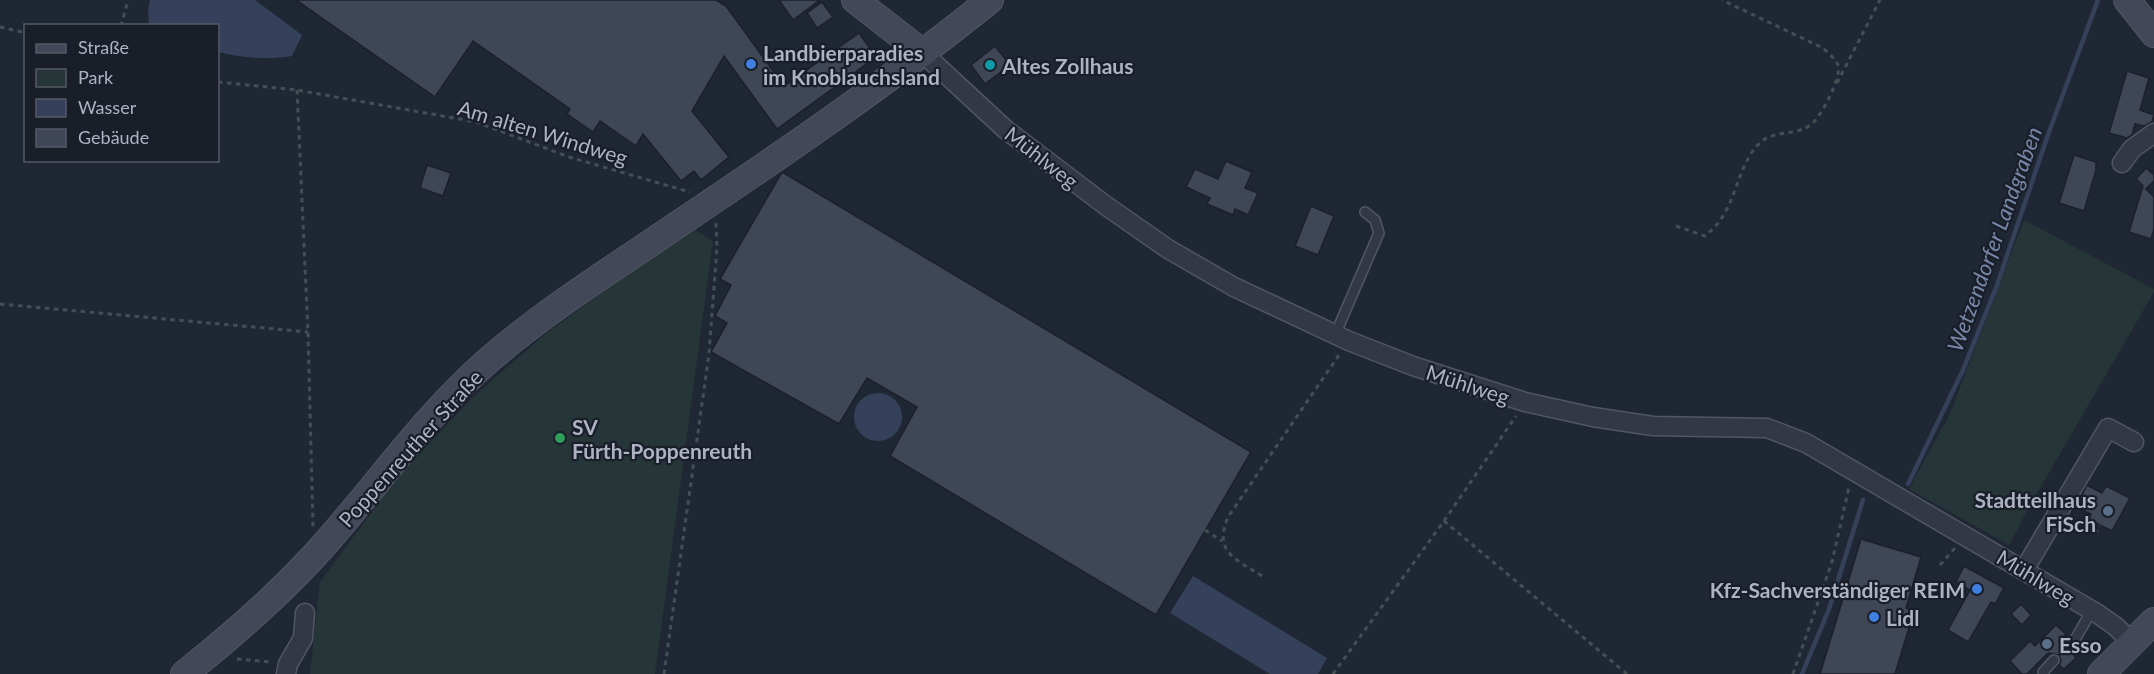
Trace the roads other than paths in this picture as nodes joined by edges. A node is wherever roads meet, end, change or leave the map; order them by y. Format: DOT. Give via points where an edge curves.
graph roads {
  1 [pos="855,0"];
  2 [pos="990,0"];
  3 [pos="2127,0"];
  4 [pos="2154,34"];
  5 [pos="923,53"];
  6 [pos="2154,133"];
  7 [pos="2122,163"];
  8 [pos="1365,212"];
  9 [pos="1342,338"];
  10 [pos="2134,442"];
  11 [pos="2024,570"];
  12 [pos="2092,610"];
  13 [pos="305,613"];
  14 [pos="2154,621"];
  15 [pos="2133,643"];
  16 [pos="2067,648"];
  17 [pos="2054,660"];
  18 [pos="287,669"];
  19 [pos="184,674"];
  20 [pos="2044,674"];
  21 [pos="2101,674"];
  1 -- 5 [label="street, Mühlweg"];
  2 -- 5 [label="street, Poppenreuther Straße"];
  3 -- 4 [label="street"];
  5 -- 9 [label="street, Mühlweg" via="1005,129 1168,249 1234,287"];
  5 -- 19 [label="street, Poppenreuther Straße" via="569,298 489,360 419,432 320,550 237,631"];
  6 -- 7 [label="street" via="2132,149"];
  8 -- 9 [label="lane" via="1375,220 1379,233"];
  9 -- 11 [label="street, Mühlweg" via="1525,402 1593,417 1653,426 1767,428 1806,443"];
  10 -- 11 [label="street" via="2108,428"];
  11 -- 12 [label="street, Mühlweg"];
  12 -- 15 [label="street, Mühlweg"];
  12 -- 16 [label="lane"];
  13 -- 18 [label="street" via="303,638"];
  14 -- 15 [label="street"];
  15 -- 21 [label="street"];
  17 -- 20 [label="lane"];
}
